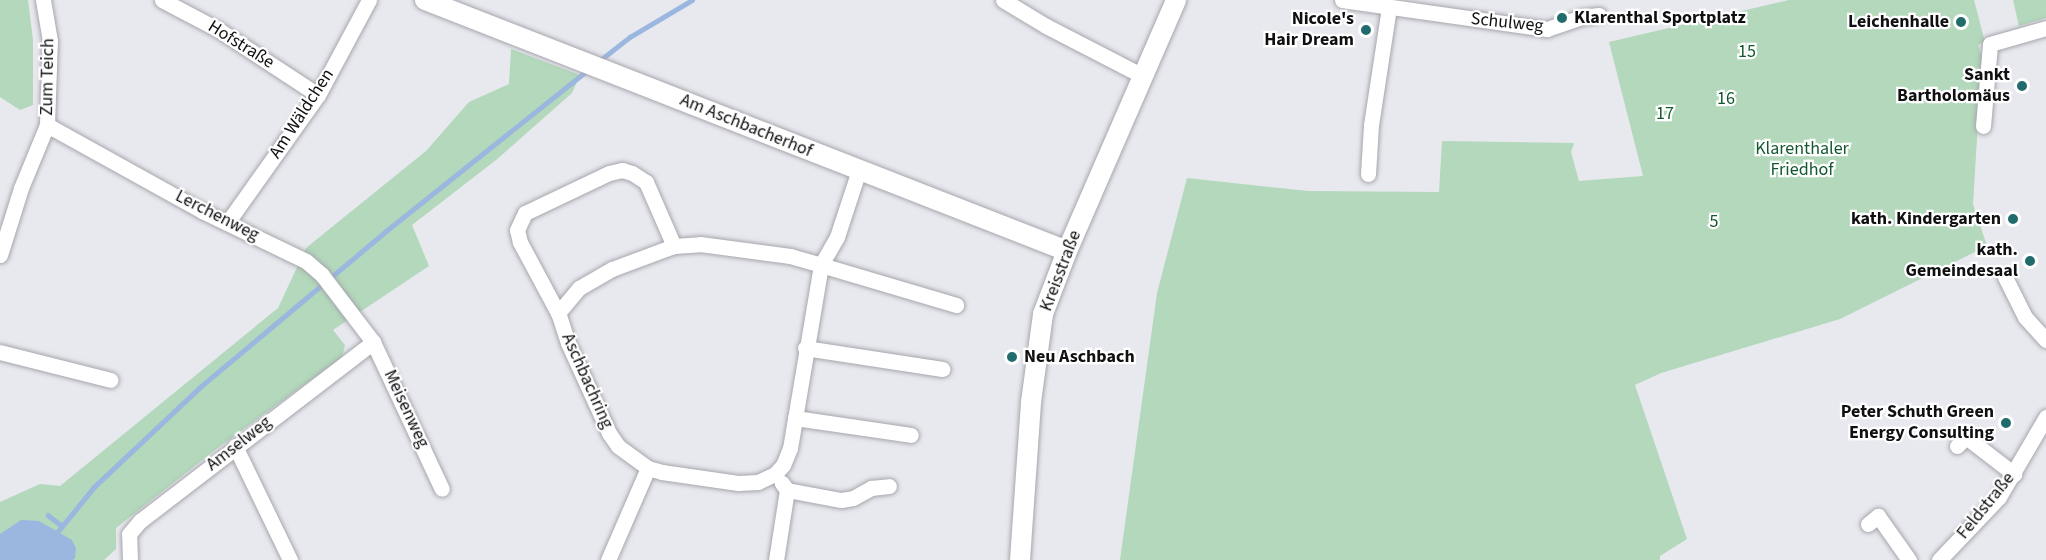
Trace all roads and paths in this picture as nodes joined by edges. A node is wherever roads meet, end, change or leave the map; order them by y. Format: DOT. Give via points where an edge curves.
graph roads {
  1 [pos="43,0"];
  2 [pos="162,0"];
  3 [pos="369,0"];
  4 [pos="425,0"];
  5 [pos="1003,0"];
  6 [pos="1176,0"];
  7 [pos="1342,0"];
  8 [pos="1389,7"];
  9 [pos="1599,15"];
  10 [pos="2046,28"];
  11 [pos="1143,76"];
  12 [pos="318,95"];
  13 [pos="47,125"];
  14 [pos="1983,126"];
  15 [pos="859,170"];
  16 [pos="1368,174"];
  17 [pos="227,223"];
  18 [pos="674,246"];
  19 [pos="1067,252"];
  20 [pos="0,255"];
  21 [pos="821,265"];
  22 [pos="2005,277"];
  23 [pos="956,305"];
  24 [pos="558,313"];
  25 [pos="370,337"];
  26 [pos="2046,340"];
  27 [pos="805,348"];
  28 [pos="0,352"];
  29 [pos="942,369"];
  30 [pos="111,380"];
  31 [pos="2046,417"];
  32 [pos="795,418"];
  33 [pos="911,435"];
  34 [pos="235,446"];
  35 [pos="1957,446"];
  36 [pos="648,468"];
  37 [pos="775,474"];
  38 [pos="2014,474"];
  39 [pos="889,486"];
  40 [pos="442,489"];
  41 [pos="787,490"];
  42 [pos="1868,524"];
  43 [pos="130,560"];
  44 [pos="290,560"];
  45 [pos="608,560"];
  46 [pos="776,560"];
  47 [pos="1020,560"];
  48 [pos="1909,560"];
  49 [pos="1939,560"];
  1 -- 13 [label="street, Zum Teich" via="50,41"];
  2 -- 12 [label="street, Hofstraße" via="219,30"];
  3 -- 12 [label="street, Am Wäldchen"];
  4 -- 15 [label="street, Am Aschbacherhof"];
  5 -- 11 [label="street"];
  6 -- 11 [label="street, Kreisstraße"];
  7 -- 8 [label="street, Schulweg"];
  8 -- 9 [label="street, Schulweg" via="1547,29"];
  8 -- 16 [label="street" via="1371,125"];
  10 -- 14 [label="street" via="1990,44"];
  11 -- 19 [label="street, Kreisstraße"];
  12 -- 17 [label="street, Am Wäldchen"];
  13 -- 17 [label="street, Lerchenweg"];
  13 -- 20 [label="street, Zum Teich" via="21,188"];
  15 -- 19 [label="street, Am Aschbacherhof"];
  15 -- 21 [label="street" via="837,237"];
  17 -- 25 [label="street, Lerchenweg" via="306,261 322,275"];
  18 -- 21 [label="street, Aschbachring" via="721,245"];
  18 -- 24 [label="street, Aschbachring" via="612,268 579,288"];
  18 -- 24 [label="street, Aschbachring" via="646,182 632,172 609,173 525,213 517,230 520,242"];
  19 -- 47 [label="street, Kreisstraße" via="1043,314 1035,365"];
  21 -- 23 [label="street, Aschbachring"];
  21 -- 27 [label="street"];
  22 -- 26 [label="street" via="2025,316"];
  24 -- 36 [label="street, Aschbachring" via="609,433 618,446"];
  25 -- 34 [label="street, Amselweg"];
  25 -- 40 [label="street, Meisenweg"];
  27 -- 29 [label="street"];
  27 -- 32 [label="street"];
  28 -- 30 [label="street"];
  31 -- 38 [label="street, Feldstraße"];
  32 -- 33 [label="street"];
  32 -- 37 [label="street" via="790,448"];
  34 -- 43 [label="street, Amselweg" via="140,521 129,534"];
  34 -- 44 [label="street"];
  35 -- 38 [label="street" via="1966,437"];
  36 -- 37 [label="street, Aschbachring" via="738,483 758,482"];
  36 -- 45 [label="street"];
  37 -- 41 [label="street"];
  38 -- 49 [label="street, Feldstraße" via="1999,497"];
  39 -- 41 [label="street" via="871,488 841,500"];
  41 -- 46 [label="street"];
  42 -- 48 [label="street" via="1878,516"];
}
